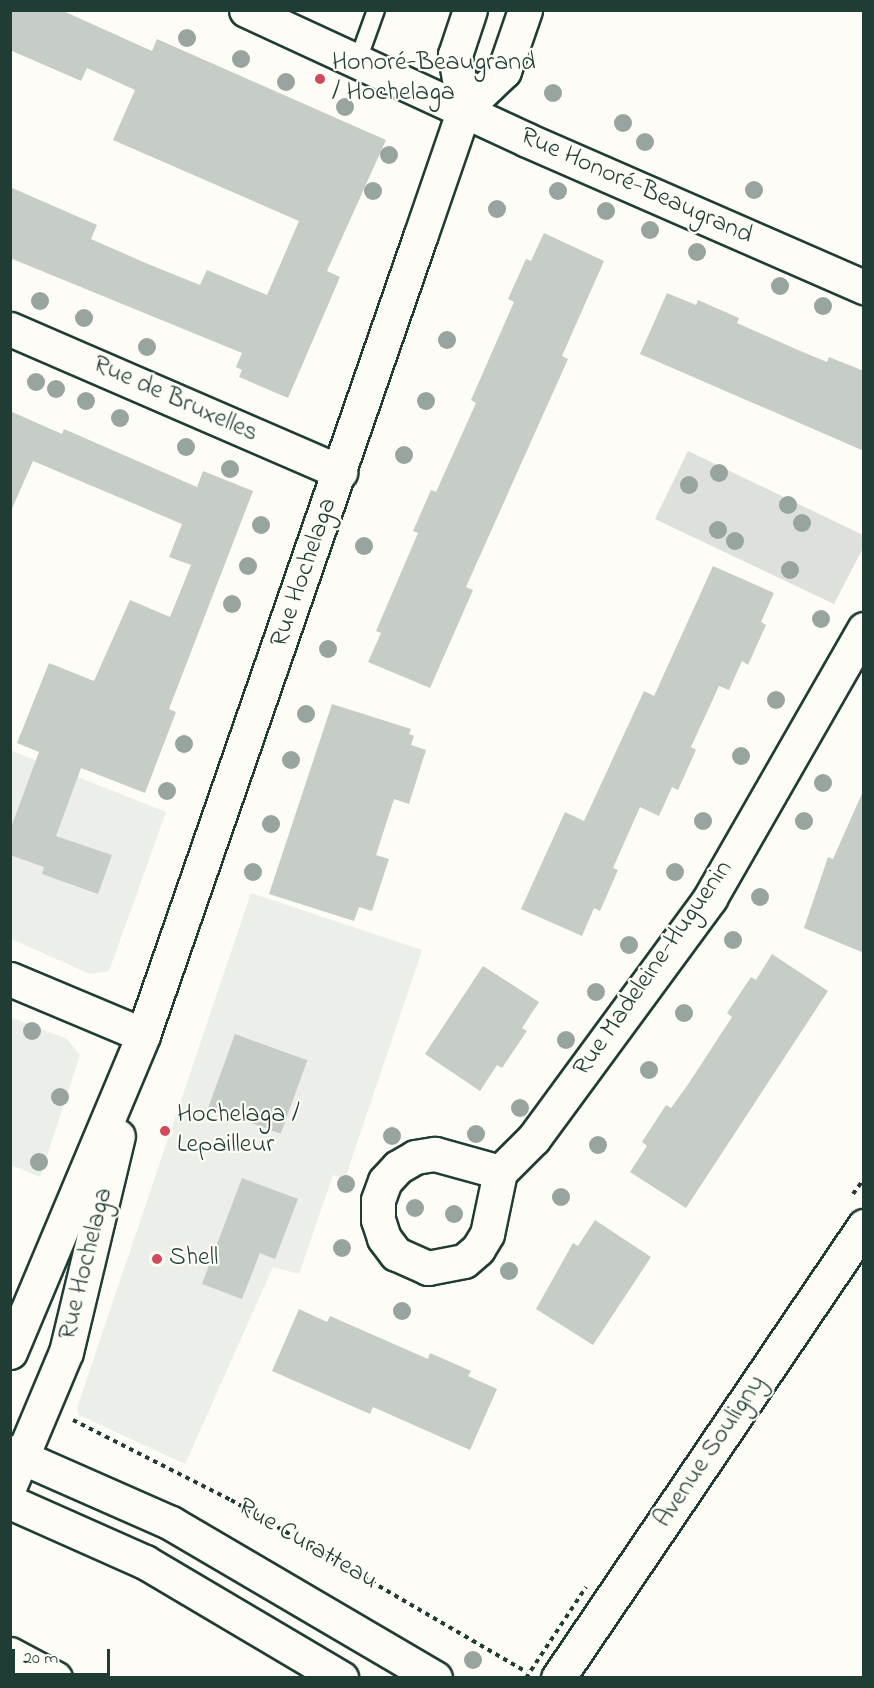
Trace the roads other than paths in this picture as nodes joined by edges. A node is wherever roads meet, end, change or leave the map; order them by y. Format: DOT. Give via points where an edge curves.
graph roads {
  1 [pos="246,10"];
  2 [pos="376,10"];
  3 [pos="470,10"];
  4 [pos="525,10"];
  5 [pos="358,60"];
  6 [pos="464,109"];
  7 [pos="864,287"];
  8 [pos="10,329"];
  9 [pos="340,472"];
  10 [pos="864,629"];
  11 [pos="10,979"];
  12 [pos="143,1035"];
  13 [pos="500,1172"];
  14 [pos="864,1226"];
  15 [pos="10,1352"];
  16 [pos="14,1465"];
  17 [pos="10,1502"];
  18 [pos="10,1654"];
  19 [pos="10,1669"];
  20 [pos="23,1677"];
  21 [pos="56,1677"];
  22 [pos="342,1677"];
  23 [pos="435,1677"];
  24 [pos="558,1677"];
  1 -- 5 [label="main road, Rue Honoré-Beaugrand"];
  2 -- 5 [label="lane"];
  3 -- 6 [label="main road, Rue Hochelaga" via="455,55"];
  4 -- 6 [label="main road, Rue Hochelaga" via="504,71"];
  5 -- 6 [label="main road, Rue Honoré-Beaugrand"];
  6 -- 7 [label="main road, Rue Honoré-Beaugrand"];
  6 -- 9 [label="main road, Rue Hochelaga"];
  8 -- 9 [label="main road, Rue de Bruxelles"];
  9 -- 12 [label="main road, Rue Hochelaga"];
  10 -- 13 [label="main road, Rue Madeleine-Huguenin" via="710,898 534,1138"];
  11 -- 12 [label="main road"];
  12 -- 15 [label="main road, Rue Hochelaga"];
  12 -- 16 [label="main road, Rue Hochelaga" via="66,1352"];
  14 -- 24 [label="main road, Avenue Souligny" via="597,1595"];
  16 -- 23 [label="main road, Rue Curatteau" via="171,1523"];
  17 -- 22 [label="main road" via="145,1562"];
  18 -- 21 [label="main road"];
  19 -- 20 [label="main road"];
}
